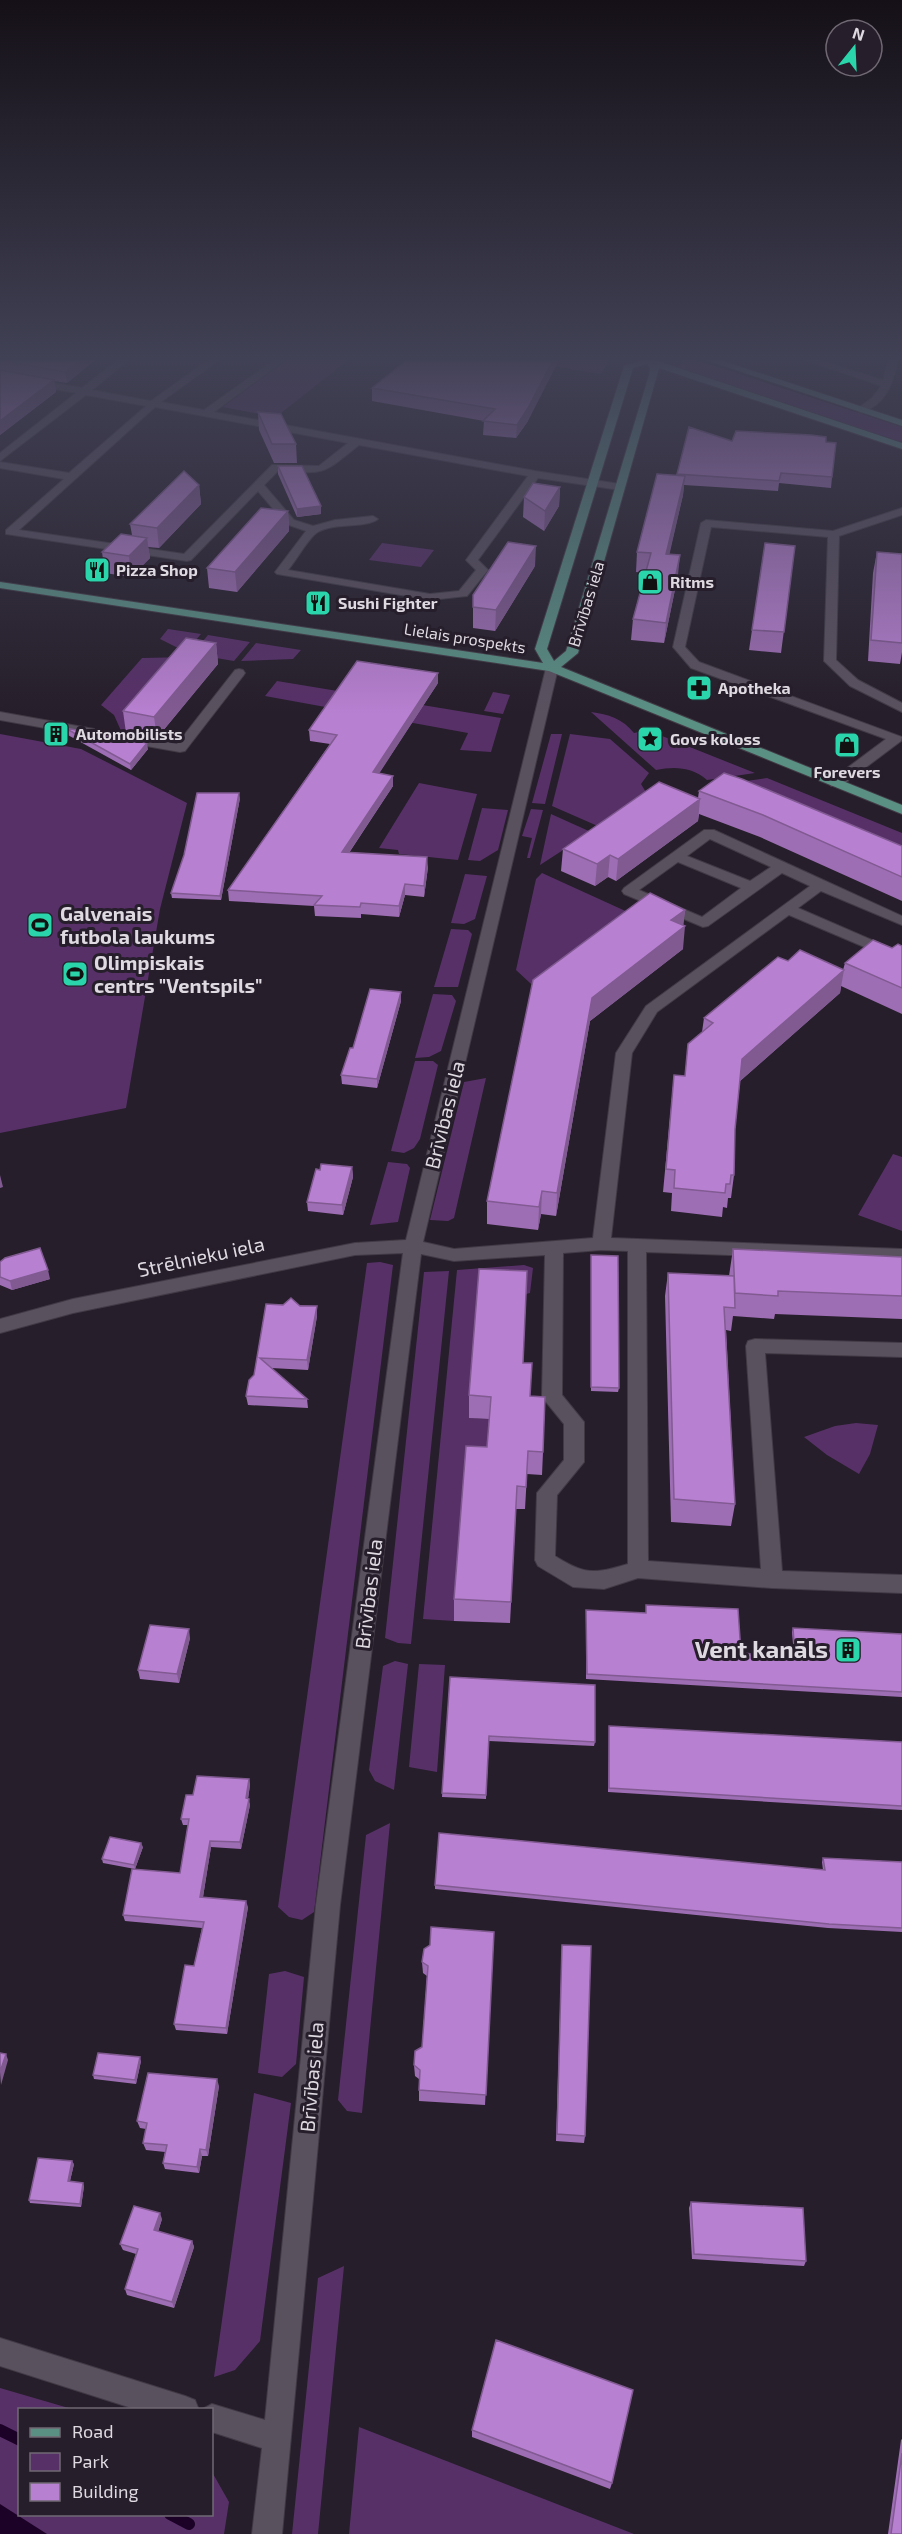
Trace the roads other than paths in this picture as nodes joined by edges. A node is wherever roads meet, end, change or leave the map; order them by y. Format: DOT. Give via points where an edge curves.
graph roads {
  1 [pos="72,478"];
  2 [pos="264,478"];
  3 [pos="532,478"];
  4 [pos="560,478"];
  5 [pos="595,478"];
  6 [pos="623,478"];
  7 [pos="258,484"];
  8 [pos="593,484"];
  9 [pos="620,487"];
  10 [pos="902,511"];
  11 [pos="373,519"];
  12 [pos="312,530"];
  13 [pos="834,534"];
  14 [pos="0,585"];
  15 [pos="552,668"];
  16 [pos="239,673"];
  17 [pos="902,708"];
  18 [pos="0,716"];
  19 [pos="900,737"];
  20 [pos="836,783"];
  21 [pos="902,810"];
  22 [pos="677,856"];
  23 [pos="781,867"];
  24 [pos="820,885"];
  25 [pos="751,887"];
  26 [pos="788,909"];
  27 [pos="902,921"];
  28 [pos="902,958"];
  29 [pos="601,1245"];
  30 [pos="637,1245"];
  31 [pos="413,1246"];
  32 [pos="554,1249"];
  33 [pos="902,1255"];
  34 [pos="0,1326"];
  35 [pos="902,1350"];
  36 [pos="638,1569"];
  37 [pos="772,1578"];
  38 [pos="902,1584"];
  39 [pos="0,2352"];
  40 [pos="182,2408"];
  41 [pos="213,2418"];
  42 [pos="278,2438"];
  43 [pos="267,2534"];
  1 -- 7 [label="street" via="10,532 187,558"];
  2 -- 7 [label="street"];
  3 -- 12 [label="street" via="472,560 482,570 463,594 430,597 281,572"];
  4 -- 8 [label="street"];
  5 -- 8 [label="main road, Brīvības iela"];
  6 -- 9 [label="main road, Brīvības iela"];
  7 -- 12 [label="street" via="290,522"];
  8 -- 9 [label="street"];
  8 -- 15 [label="main road, Brīvības iela" via="541,649"];
  9 -- 15 [label="main road, Brīvības iela" via="572,653"];
  10 -- 13 [label="street"];
  11 -- 12 [label="street"];
  13 -- 17 [label="street" via="830,661 854,683"];
  13 -- 19 [label="street" via="706,523 680,647 695,666"];
  14 -- 15 [label="main road, Lielais prospekts"];
  15 -- 20 [label="main road, Lielais prospekts"];
  15 -- 31 [label="street, Brīvības iela"];
  16 -- 18 [label="street" via="180,748"];
  19 -- 20 [label="street"];
  20 -- 21 [label="main road, Lielais prospekts"];
  22 -- 23 [label="street" via="709,833"];
  22 -- 25 [label="street"];
  22 -- 25 [label="street" via="629,891 703,923"];
  23 -- 24 [label="street"];
  23 -- 25 [label="street"];
  24 -- 26 [label="street"];
  24 -- 27 [label="street"];
  26 -- 28 [label="street"];
  26 -- 29 [label="street" via="651,1009 624,1053"];
  29 -- 30 [label="street, Strēlnieku iela"];
  29 -- 32 [label="street, Strēlnieku iela"];
  30 -- 33 [label="street, Strēlnieku iela"];
  30 -- 36 [label="street"];
  31 -- 32 [label="street, Strēlnieku iela" via="454,1255"];
  31 -- 34 [label="street, Strēlnieku iela" via="355,1248 85,1304"];
  31 -- 42 [label="street, Brīvības iela" via="328,1905"];
  32 -- 36 [label="street" via="552,1397 574,1422 574,1462 547,1493 545,1560 573,1578 604,1580"];
  35 -- 37 [label="street" via="755,1346"];
  36 -- 37 [label="street"];
  37 -- 38 [label="street"];
  39 -- 40 [label="street"];
  41 -- 42 [label="street"];
  42 -- 43 [label="street, Brīvības iela"];
}
